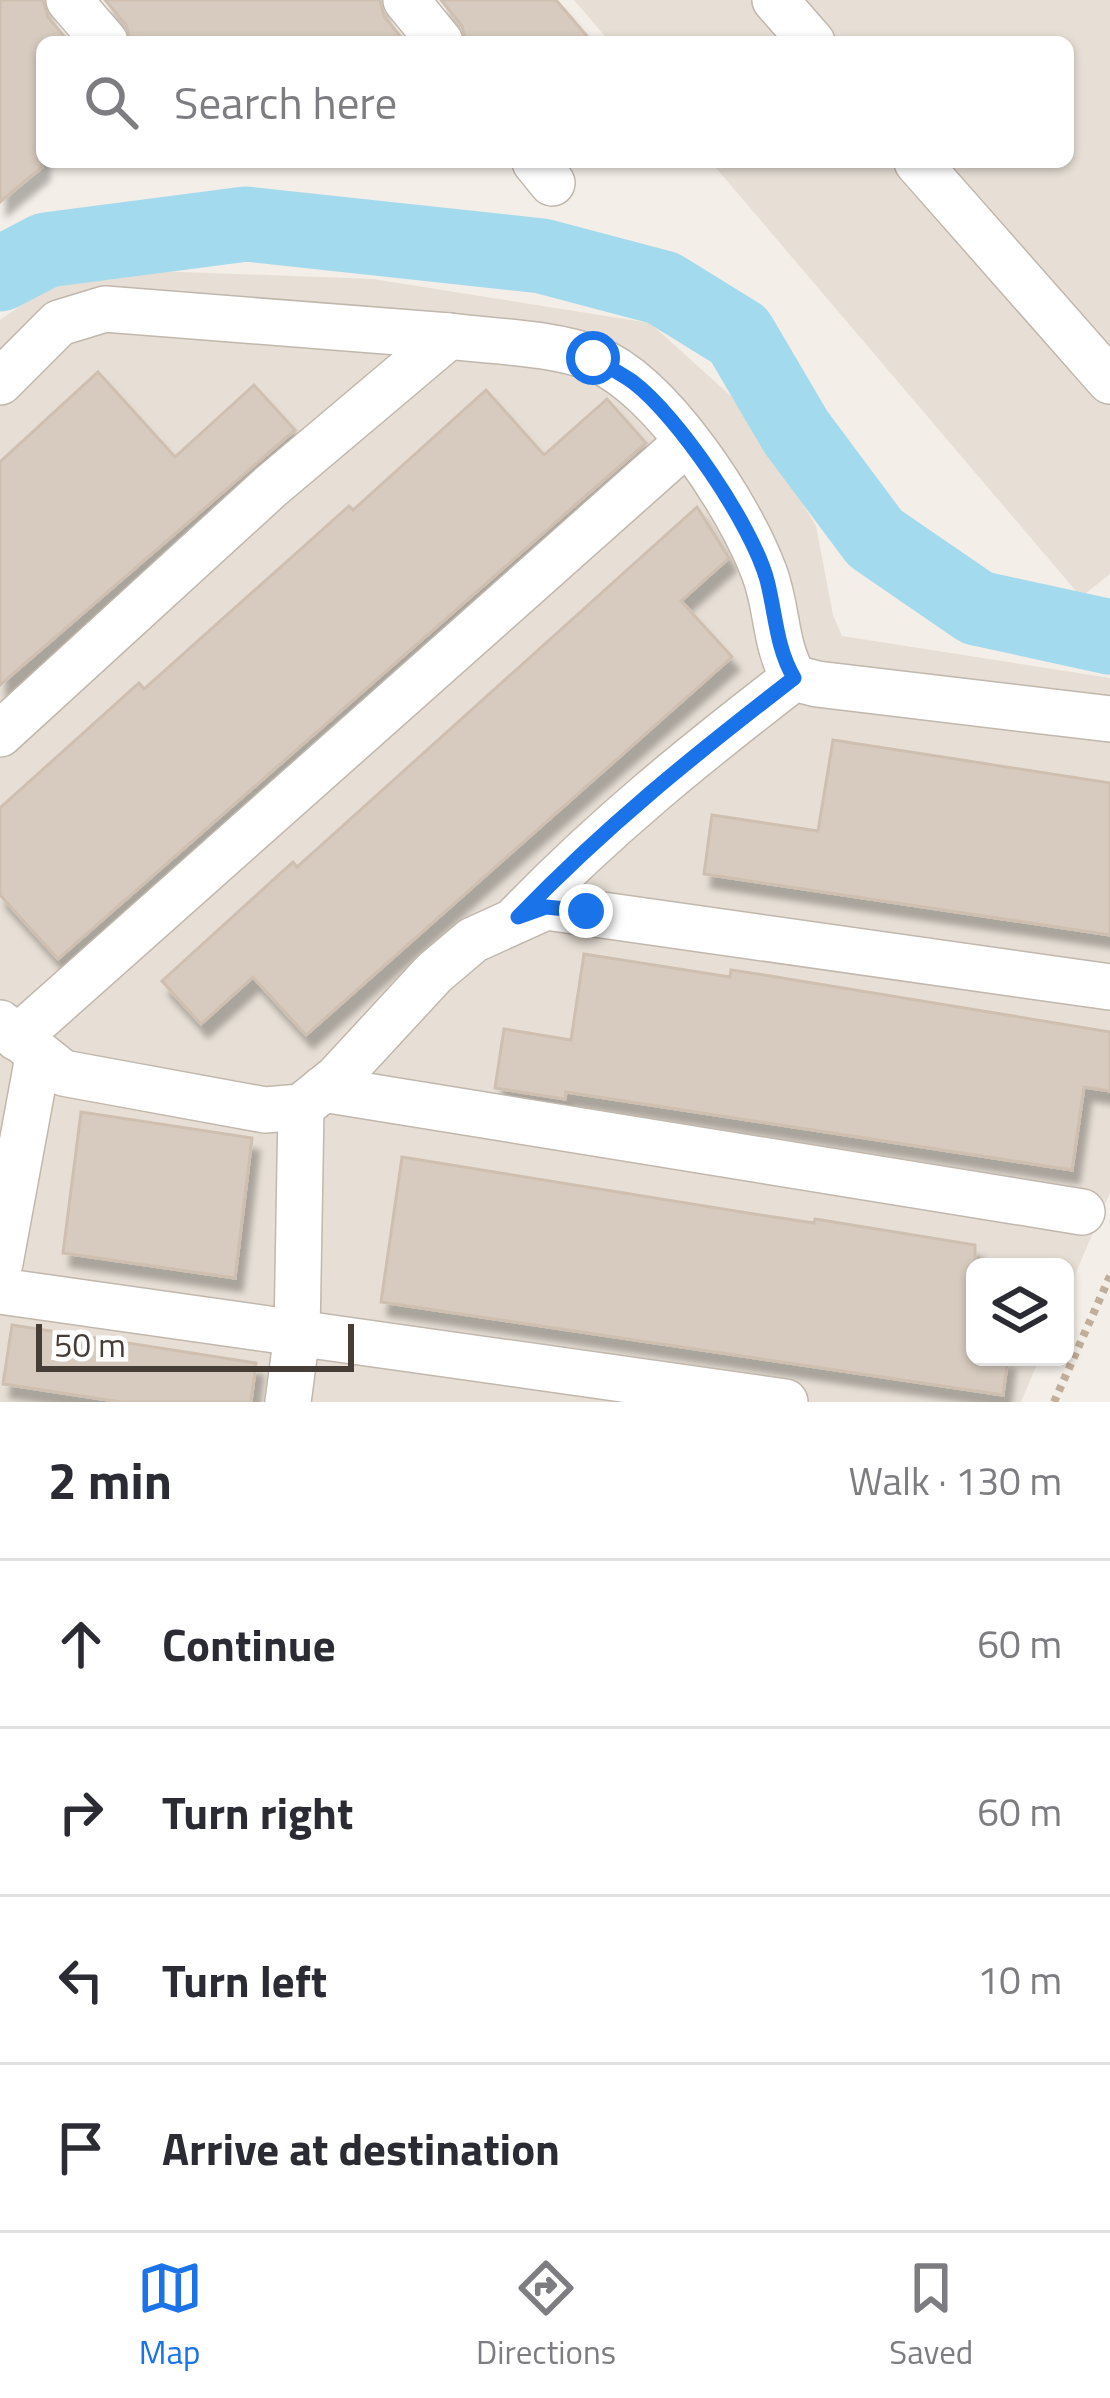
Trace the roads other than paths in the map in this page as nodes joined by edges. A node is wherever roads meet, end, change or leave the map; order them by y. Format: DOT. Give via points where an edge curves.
graph roads {
  1 [pos="68,0"];
  2 [pos="406,0"];
  3 [pos="775,0"];
  4 [pos="100,36"];
  5 [pos="435,36"];
  6 [pos="807,36"];
  7 [pos="922,168"];
  8 [pos="449,336"];
  9 [pos="1110,381"];
  10 [pos="0,382"];
  11 [pos="686,442"];
  12 [pos="794,678"];
  13 [pos="1110,719"];
  14 [pos="0,734"];
  15 [pos="518,917"];
  16 [pos="1110,987"];
  17 [pos="18,1039"];
  18 [pos="312,1098"];
  19 [pos="1082,1212"];
  20 [pos="0,1264"];
  21 [pos="0,1291"];
  22 [pos="298,1334"];
  23 [pos="288,1402"];
  24 [pos="785,1402"];
  1 -- 4 [label="street"];
  2 -- 5 [label="street"];
  3 -- 6 [label="street"];
  7 -- 9 [label="street"];
  8 -- 10 [label="street" via="105,309 58,323"];
  8 -- 11 [label="street" via="593,358 636,384"];
  8 -- 14 [label="street"];
  11 -- 12 [label="street" via="751,541"];
  11 -- 17 [label="street"];
  12 -- 13 [label="street"];
  12 -- 15 [label="street" via="652,788"];
  15 -- 16 [label="street" via="546,907 586,911"];
  15 -- 18 [label="street" via="434,973"];
  17 -- 18 [label="street" via="63,1073 265,1110"];
  17 -- 20 [label="street"];
  18 -- 19 [label="street"];
  18 -- 22 [label="street"];
  21 -- 22 [label="street"];
  22 -- 23 [label="street"];
  22 -- 24 [label="street"];
}
